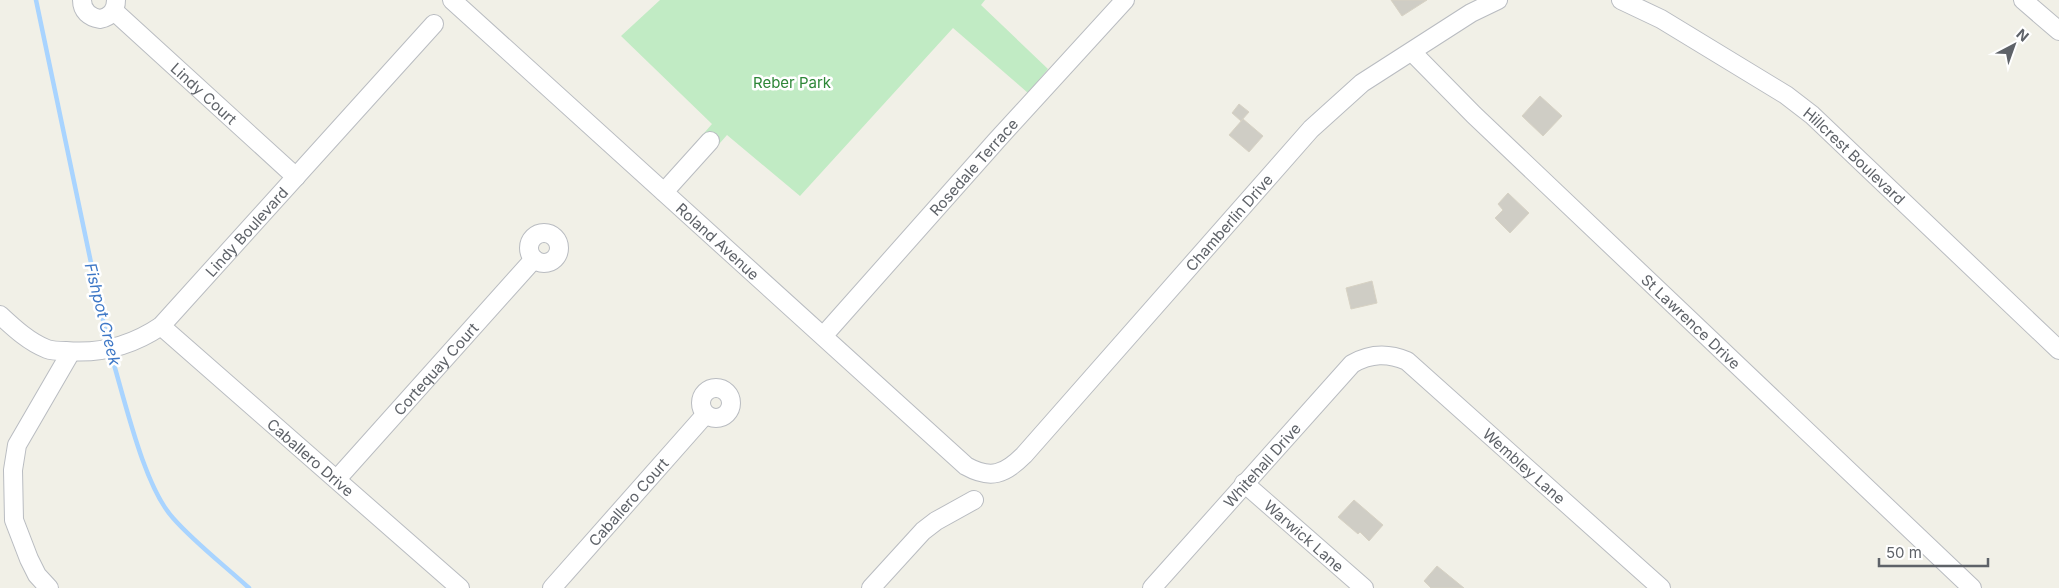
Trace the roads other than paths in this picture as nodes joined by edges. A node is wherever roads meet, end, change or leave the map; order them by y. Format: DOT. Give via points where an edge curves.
graph roads {
  1 [pos="82,0"];
  2 [pos="452,0"];
  3 [pos="1125,0"];
  4 [pos="1498,0"];
  5 [pos="1621,0"];
  6 [pos="2023,0"];
  7 [pos="115,5"];
  8 [pos="434,24"];
  9 [pos="2059,31"];
  10 [pos="1412,52"];
  11 [pos="710,141"];
  12 [pos="296,177"];
  13 [pos="664,192"];
  14 [pos="534,259"];
  15 [pos="0,316"];
  16 [pos="161,326"];
  17 [pos="824,336"];
  18 [pos="2059,350"];
  19 [pos="71,352"];
  20 [pos="1381,354"];
  21 [pos="705,415"];
  22 [pos="987,474"];
  23 [pos="337,479"];
  24 [pos="1244,483"];
  25 [pos="974,500"];
  26 [pos="49,588"];
  27 [pos="460,588"];
  28 [pos="552,588"];
  29 [pos="871,588"];
  30 [pos="1152,588"];
  31 [pos="1364,588"];
  32 [pos="1662,588"];
  33 [pos="1972,588"];
  1 -- 7 [label="street, Lindy Court" via="84,10 94,18 106,18"];
  2 -- 13 [label="street, Roland Avenue"];
  3 -- 17 [label="street, Rosedale Terrace" via="996,140"];
  4 -- 10 [label="street, Chamberlin Drive" via="1471,13"];
  5 -- 18 [label="street, Hillcrest Boulevard" via="1668,24 1786,95 1812,115"];
  6 -- 9 [label="street"];
  7 -- 12 [label="street, Lindy Court"];
  8 -- 12 [label="street, Lindy Boulevard"];
  10 -- 22 [label="street, Chamberlin Drive" via="1362,84 1311,129 1024,455 1006,470"];
  10 -- 33 [label="street, St Lawrence Drive" via="1474,115"];
  11 -- 13 [label="street"];
  12 -- 16 [label="street, Lindy Boulevard"];
  13 -- 17 [label="street, Roland Avenue"];
  14 -- 23 [label="street, Cortequay Court"];
  15 -- 19 [label="street, Lindy Boulevard" via="49,350"];
  16 -- 19 [label="street, Lindy Boulevard" via="127,344 89,352"];
  16 -- 23 [label="street, Caballero Drive"];
  17 -- 22 [label="street, Roland Avenue" via="966,466"];
  19 -- 26 [label="street" via="17,445 13,470 14,520 29,560"];
  20 -- 24 [label="street, Whitehall Drive" via="1364,357 1352,364"];
  20 -- 32 [label="street, Wembley Lane" via="1407,361"];
  21 -- 28 [label="street, Caballero Court"];
  23 -- 27 [label="street, Caballero Drive"];
  24 -- 30 [label="street, Whitehall Drive"];
  24 -- 31 [label="street, Warwick Lane"];
  25 -- 29 [label="street" via="923,531"];
}
